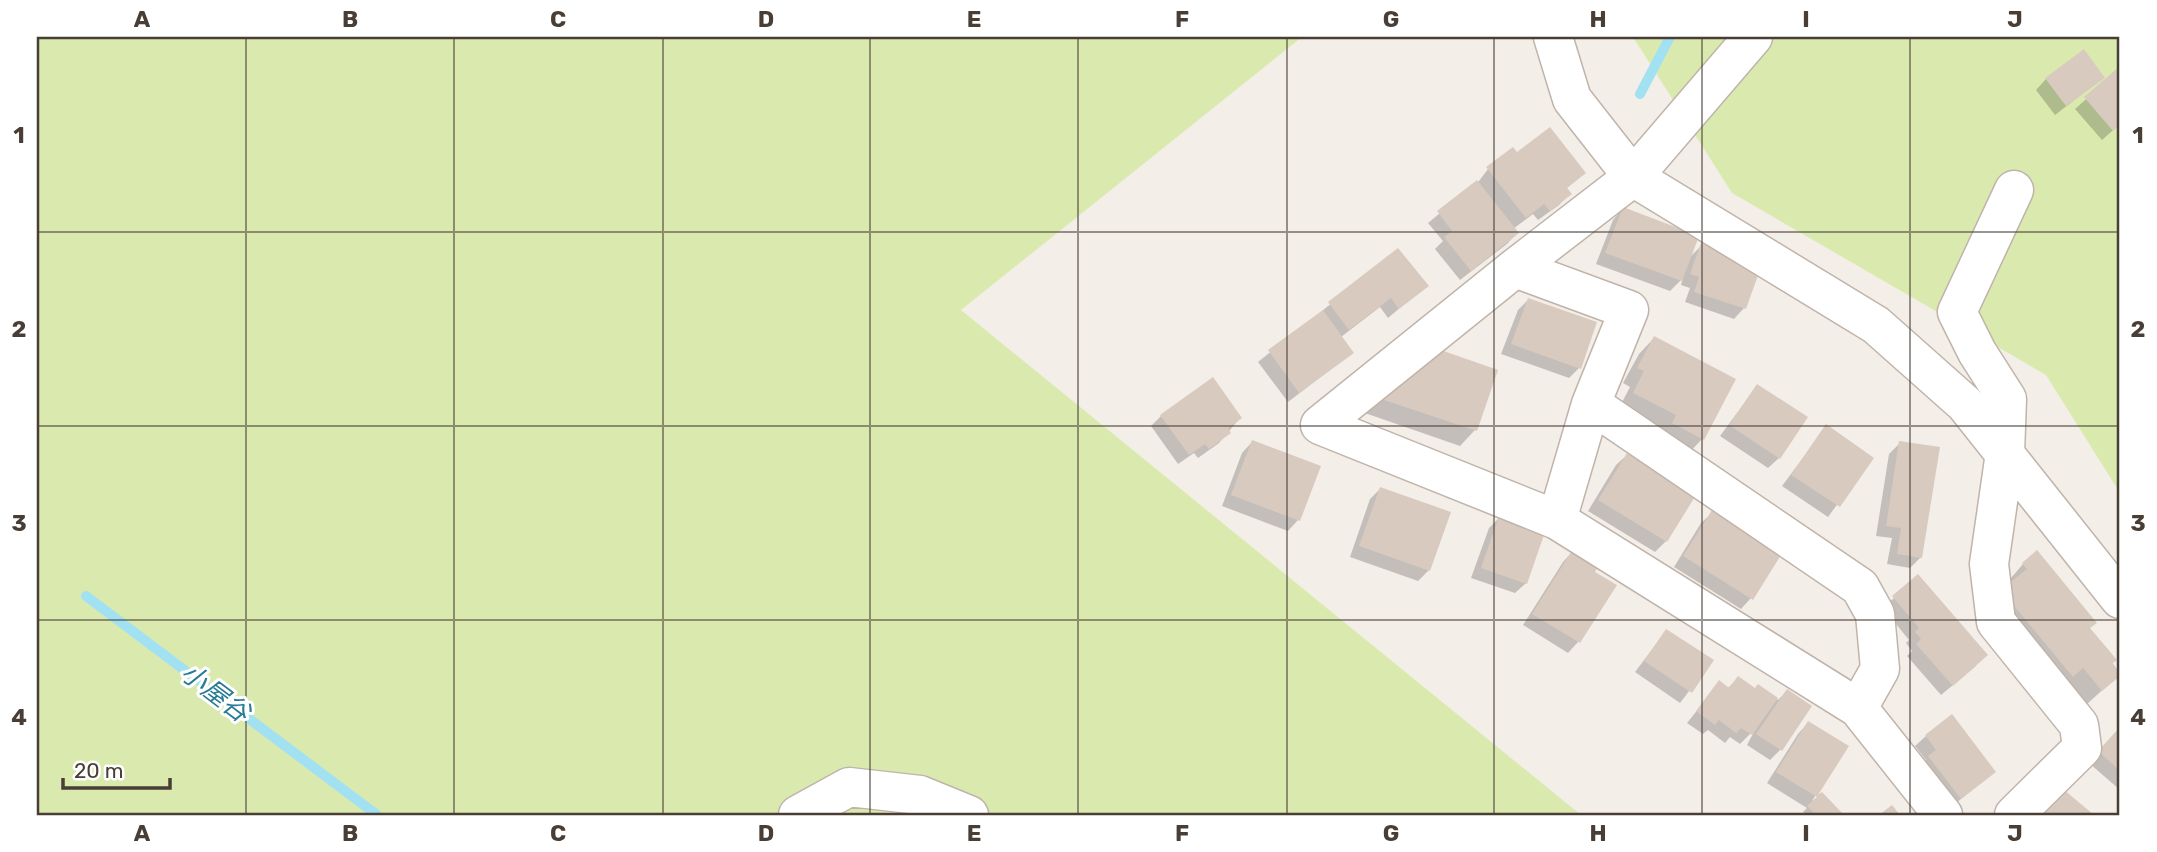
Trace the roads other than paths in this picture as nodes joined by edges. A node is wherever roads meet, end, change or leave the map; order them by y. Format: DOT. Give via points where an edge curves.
graph roads {
  1 [pos="1553,37"];
  2 [pos="1753,37"];
  3 [pos="1633,177"];
  4 [pos="2014,190"];
  5 [pos="1515,268"];
  6 [pos="1591,404"];
  7 [pos="2005,453"];
  8 [pos="1557,520"];
  9 [pos="2120,599"];
  10 [pos="1857,708"];
  11 [pos="798,815"];
  12 [pos="969,815"];
  13 [pos="1943,815"];
  14 [pos="2014,815"];
  1 -- 3 [label="street" via="1572,99"];
  2 -- 3 [label="street"];
  3 -- 5 [label="street"];
  3 -- 7 [label="street" via="1876,325 1965,404"];
  4 -- 7 [label="street" via="1957,312 2007,399"];
  5 -- 6 [label="street" via="1629,310"];
  5 -- 8 [label="street" via="1320,425"];
  6 -- 8 [label="street"];
  6 -- 10 [label="street" via="1860,587 1875,614 1880,669"];
  7 -- 9 [label="street"];
  7 -- 14 [label="street" via="1989,564 1996,622 2079,725 2082,748"];
  8 -- 10 [label="street"];
  10 -- 13 [label="street"];
  11 -- 12 [label="street" via="849,787 920,795"];
}
